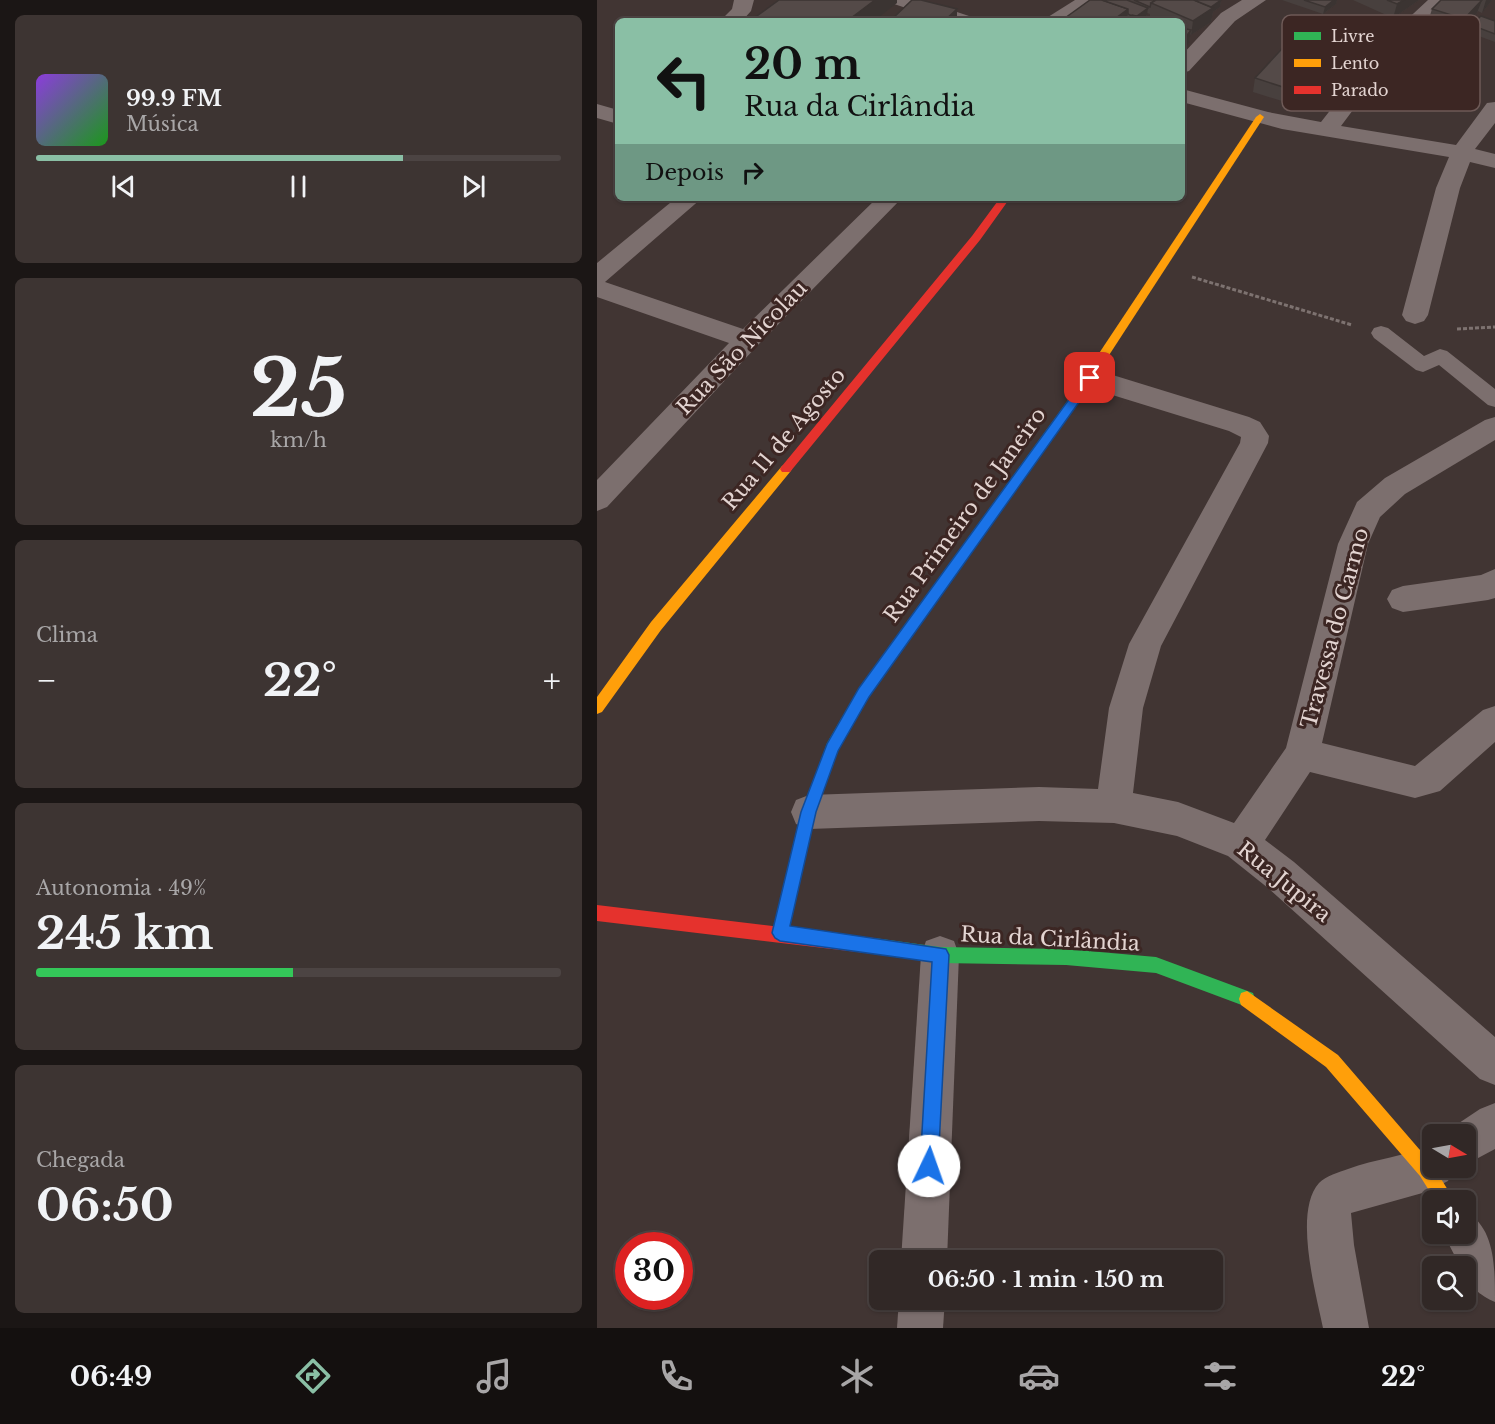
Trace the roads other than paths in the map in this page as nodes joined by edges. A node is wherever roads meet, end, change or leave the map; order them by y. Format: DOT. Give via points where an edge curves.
graph roads {
  1 [pos="744,0"];
  2 [pos="1089,0"];
  3 [pos="1256,0"];
  4 [pos="1439,0"];
  5 [pos="901,6"];
  6 [pos="1423,15"];
  7 [pos="733,18"];
  8 [pos="952,18"];
  9 [pos="1060,18"];
  10 [pos="1185,64"];
  11 [pos="1185,95"];
  12 [pos="1495,108"];
  13 [pos="597,111"];
  14 [pos="1341,111"];
  15 [pos="615,116"];
  16 [pos="1260,117"];
  17 [pos="1327,129"];
  18 [pos="1462,152"];
  19 [pos="1495,160"];
  20 [pos="686,201"];
  21 [pos="887,201"];
  22 [pos="1003,201"];
  23 [pos="597,276"];
  24 [pos="597,288"];
  25 [pos="1415,315"];
  26 [pos="1381,333"];
  27 [pos="748,340"];
  28 [pos="1090,378"];
  29 [pos="1495,400"];
  30 [pos="1495,427"];
  31 [pos="597,499"];
  32 [pos="1495,582"];
  33 [pos="1403,599"];
  34 [pos="597,708"];
  35 [pos="1495,722"];
  36 [pos="1302,754"];
  37 [pos="1114,806"];
  38 [pos="809,812"];
  39 [pos="1241,844"];
  40 [pos="597,914"];
  41 [pos="780,933"];
  42 [pos="941,955"];
  43 [pos="1495,1064"];
  44 [pos="1495,1124"];
  45 [pos="1476,1137"];
  46 [pos="1435,1179"];
  47 [pos="1472,1244"];
  48 [pos="925,1250"];
  49 [pos="1495,1280"];
  50 [pos="921,1310"];
  51 [pos="920,1328"];
  52 [pos="1346,1328"];
  1 -- 7 [label="street" via="744,6"];
  2 -- 9 [label="street"];
  3 -- 10 [label="street" via="1228,17"];
  4 -- 6 [label="street"];
  5 -- 8 [label="street"];
  11 -- 16 [label="street"];
  12 -- 18 [label="street"];
  13 -- 15 [label="street"];
  14 -- 17 [label="street"];
  16 -- 17 [label="street"];
  16 -- 28 [label="street, Rua Primeiro de Janeiro"];
  17 -- 18 [label="street"];
  18 -- 19 [label="street"];
  18 -- 25 [label="street" via="1448,188"];
  20 -- 23 [label="street"];
  21 -- 27 [label="street, Rua São Nicolau"];
  22 -- 34 [label="street, Rua 11 de Agosto" via="656,626"];
  24 -- 27 [label="street"];
  26 -- 29 [label="lane" via="1423,365 1440,356"];
  27 -- 31 [label="street, Rua São Nicolau"];
  28 -- 37 [label="street" via="1239,424 1255,436 1145,644 1126,708"];
  28 -- 38 [label="street, Rua Primeiro de Janeiro" via="864,692 832,748"];
  30 -- 36 [label="street, Travessa do Carmo" via="1395,486 1368,510 1353,544"];
  32 -- 33 [label="street" via="1488,587"];
  35 -- 36 [label="street" via="1428,779 1415,782"];
  36 -- 39 [label="street, Travessa do Carmo"];
  37 -- 38 [label="street, Rua Jupira" via="1039,804"];
  37 -- 39 [label="street, Rua Jupira" via="1178,819"];
  38 -- 41 [label="street, Rua Primeiro de Janeiro"];
  39 -- 43 [label="street, Rua Jupira"];
  40 -- 41 [label="street, Rua da Cirlândia"];
  41 -- 42 [label="street, Rua da Cirlândia"];
  42 -- 46 [label="street, Rua da Cirlândia" via="1066,957 1156,965 1251,1000 1332,1061"];
  42 -- 48 [label="street"];
  44 -- 45 [label="street"];
  46 -- 52 [label="street" via="1349,1190 1337,1195 1330,1206 1329,1224"];
  47 -- 49 [label="street"];
  50 -- 51 [label="street"];
}
